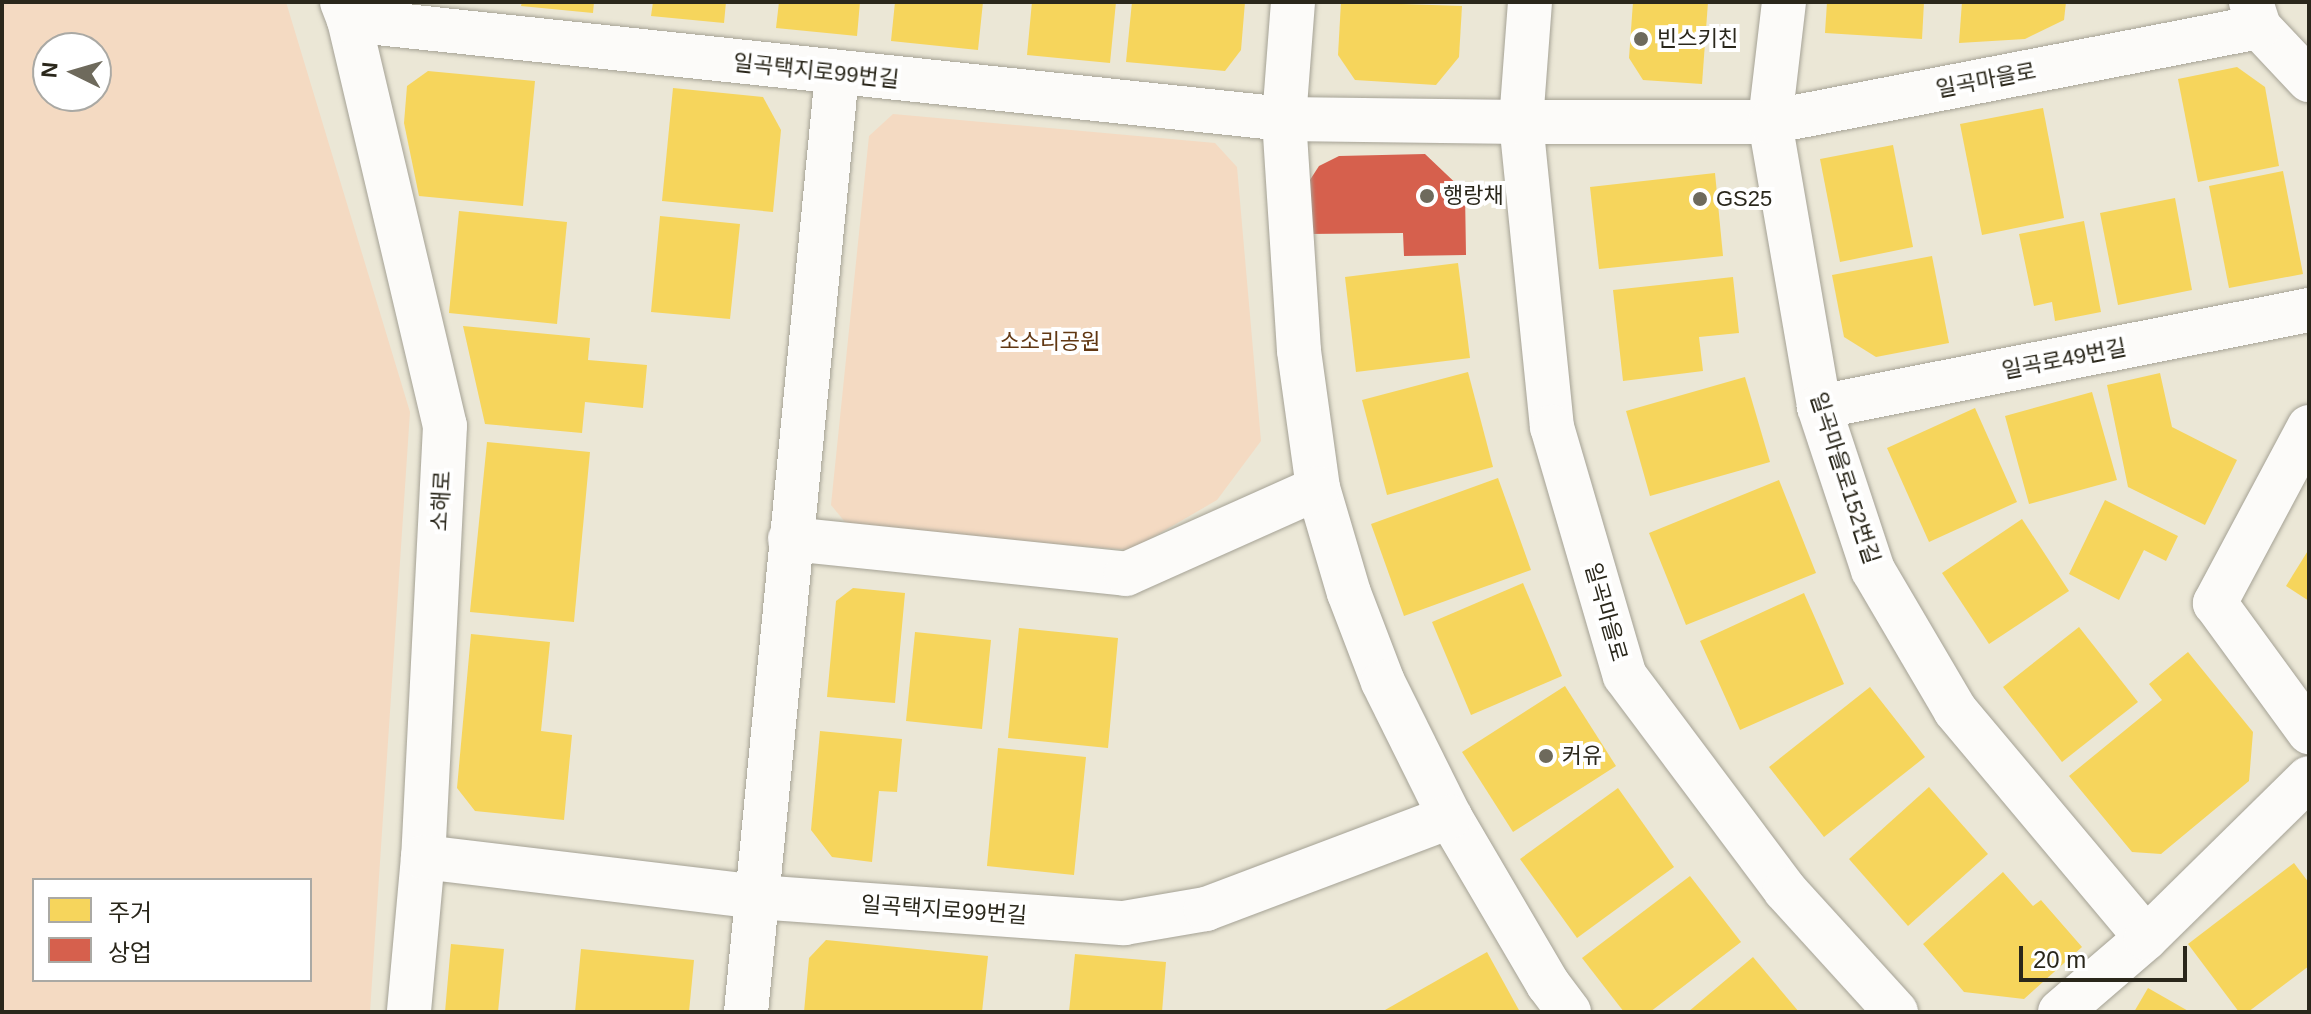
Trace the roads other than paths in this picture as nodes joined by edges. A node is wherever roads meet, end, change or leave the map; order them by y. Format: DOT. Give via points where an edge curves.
graph roads {
  1 [pos="1293,2"];
  2 [pos="1530,2"];
  3 [pos="1784,2"];
  4 [pos="345,11"];
  5 [pos="2255,14"];
  6 [pos="837,73"];
  7 [pos="2309,80"];
  8 [pos="1284,119"];
  9 [pos="1521,122"];
  10 [pos="1770,122"];
  11 [pos="2309,310"];
  12 [pos="1819,407"];
  13 [pos="2309,427"];
  14 [pos="1318,488"];
  15 [pos="790,539"];
  16 [pos="2309,732"];
  17 [pos="2309,778"];
  18 [pos="1450,817"];
  19 [pos="423,857"];
  20 [pos="757,897"];
  21 [pos="2146,938"];
  22 [pos="409,1012"];
  23 [pos="746,1012"];
  24 [pos="1569,1012"];
  25 [pos="1896,1012"];
  26 [pos="2060,1012"];
  1 -- 8 [label="street"];
  2 -- 9 [label="street, 일곡마을로"];
  3 -- 10 [label="street, 일곡마을로152번길"];
  4 -- 6 [label="street, 일곡택지로99번길"];
  4 -- 19 [label="street, 소해로" via="445,426"];
  5 -- 7 [label="street"];
  5 -- 10 [label="street, 일곡마을로"];
  6 -- 8 [label="street, 일곡택지로99번길"];
  6 -- 15 [label="street"];
  8 -- 9 [label="street, 일곡택지로99번길"];
  8 -- 14 [label="street" via="1299,351"];
  9 -- 10 [label="street, 일곡마을로"];
  9 -- 25 [label="street, 일곡마을로" via="1552,427 1625,676 1785,890"];
  10 -- 12 [label="street, 일곡마을로152번길"];
  11 -- 12 [label="street, 일곡로49번길"];
  12 -- 21 [label="street, 일곡마을로152번길" via="1873,570 1955,710"];
  13 -- 16 [label="street" via="2215,603"];
  14 -- 15 [label="street" via="1126,574"];
  14 -- 18 [label="street" via="1383,682"];
  15 -- 20 [label="street"];
  17 -- 21 [label="street"];
  18 -- 20 [label="street, 일곡택지로99번길" via="1206,909 1124,923"];
  18 -- 24 [label="street"];
  19 -- 20 [label="street, 일곡택지로99번길"];
  19 -- 22 [label="street, 소해로"];
  20 -- 23 [label="street"];
  21 -- 26 [label="street"];
}
